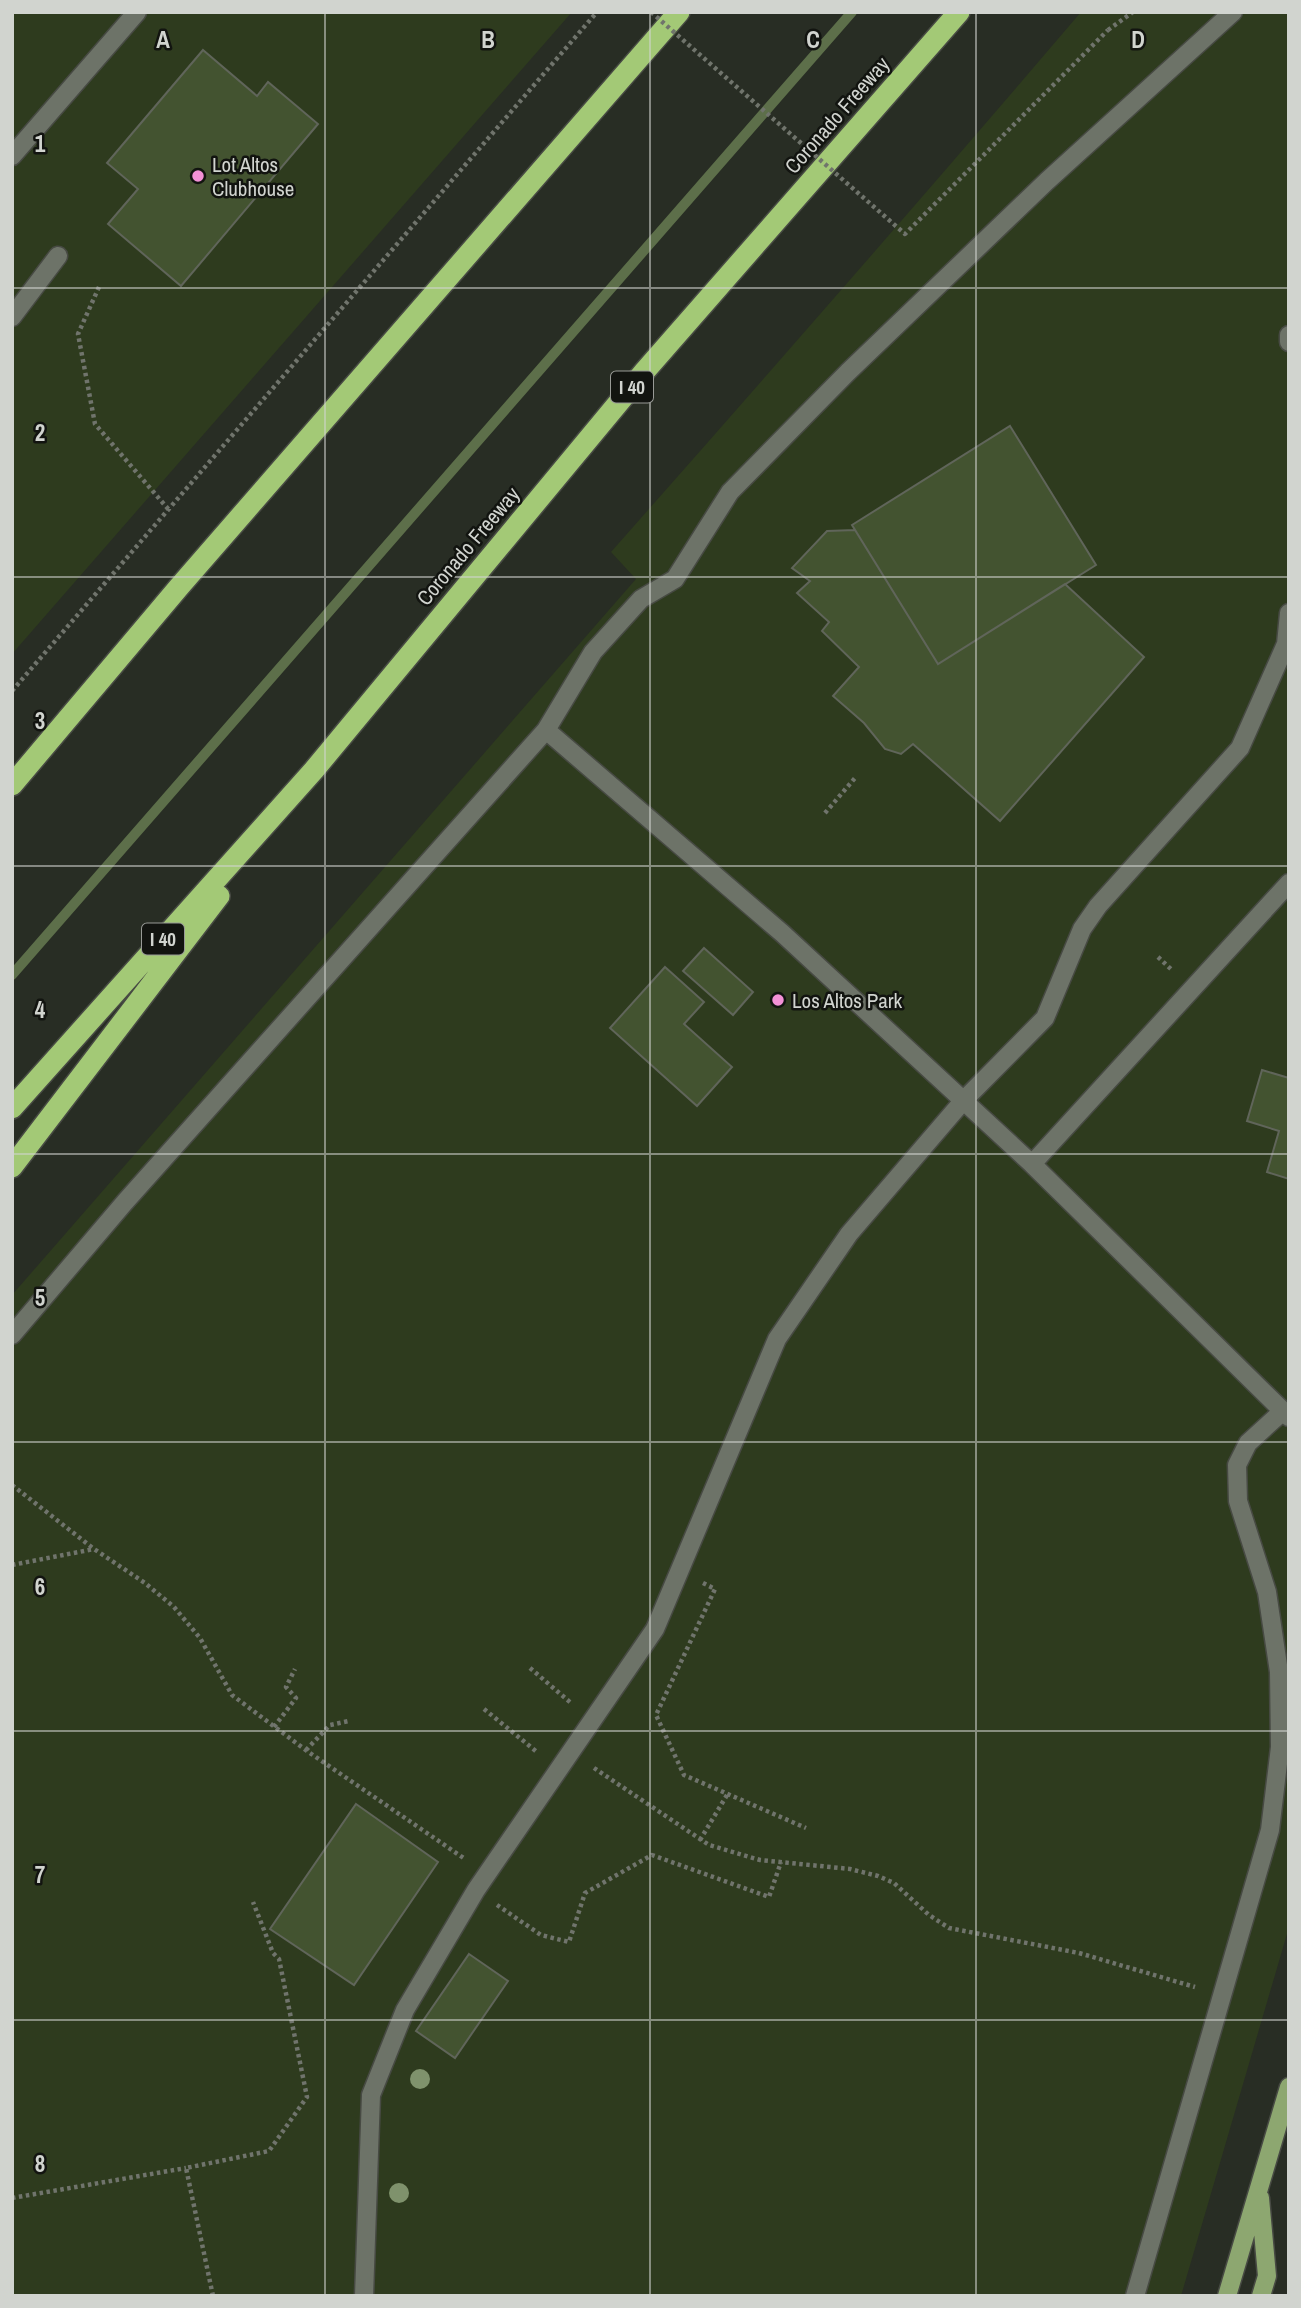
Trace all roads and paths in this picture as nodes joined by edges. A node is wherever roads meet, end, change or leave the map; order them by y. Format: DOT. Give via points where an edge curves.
graph roads {
  1 [pos="137,12"];
  2 [pos="597,12"];
  3 [pos="651,12"];
  4 [pos="679,12"];
  5 [pos="959,12"];
  6 [pos="1133,12"];
  7 [pos="1233,12"];
  8 [pos="12,156"];
  9 [pos="58,256"];
  10 [pos="99,287"];
  11 [pos="12,317"];
  12 [pos="1289,335"];
  13 [pos="1289,342"];
  14 [pos="169,510"];
  15 [pos="179,587"];
  16 [pos="1289,613"];
  17 [pos="12,691"];
  18 [pos="546,730"];
  19 [pos="12,768"];
  20 [pos="314,770"];
  21 [pos="855,778"];
  22 [pos="12,785"];
  23 [pos="825,813"];
  24 [pos="1289,883"];
  25 [pos="963,1101"];
  26 [pos="12,1108"];
  27 [pos="1032,1164"];
  28 [pos="12,1167"];
  29 [pos="12,1335"];
  30 [pos="1286,1414"];
  31 [pos="12,1485"];
  32 [pos="94,1549"];
  33 [pos="12,1565"];
  34 [pos="681,1570"];
  35 [pos="530,1668"];
  36 [pos="295,1669"];
  37 [pos="484,1709"];
  38 [pos="349,1721"];
  39 [pos="593,1722"];
  40 [pos="274,1727"];
  41 [pos="306,1750"];
  42 [pos="572,1753"];
  43 [pos="560,1770"];
  44 [pos="727,1794"];
  45 [pos="806,1828"];
  46 [pos="701,1840"];
  47 [pos="781,1862"];
  48 [pos="487,1875"];
  49 [pos="476,1891"];
  50 [pos="253,1902"];
  51 [pos="1195,1987"];
  52 [pos="1289,2087"];
  53 [pos="187,2168"];
  54 [pos="1259,2188"];
  55 [pos="12,2198"];
  56 [pos="213,2296"];
  57 [pos="364,2296"];
  58 [pos="1135,2296"];
  59 [pos="1227,2296"];
  60 [pos="1261,2296"];
  1 -- 8 [label="street"];
  2 -- 14 [label="path"];
  3 -- 6 [label="path, bridge" via="905,234 1108,30"];
  4 -- 15 [label="highway"];
  5 -- 20 [label="highway, Coronado Freeway / I 40" via="644,372"];
  7 -- 18 [label="street" via="1037,191 730,492 675,579 641,599 593,652"];
  9 -- 11 [label="street"];
  10 -- 14 [label="path" via="78,334 95,424"];
  12 -- 13 [label="street"];
  14 -- 17 [label="path"];
  15 -- 19 [label="highway"];
  15 -- 22 [label="highway"];
  16 -- 25 [label="street" via="1286,644 1240,748 1098,906 1082,929 1045,1018"];
  18 -- 25 [label="street" via="782,933"];
  18 -- 29 [label="street"];
  20 -- 26 [label="highway, Coronado Freeway / I 40"];
  20 -- 28 [label="highway"];
  21 -- 23 [label="path"];
  24 -- 27 [label="street"];
  25 -- 27 [label="street"];
  25 -- 34 [label="street" via="849,1234 778,1339"];
  27 -- 30 [label="street"];
  30 -- 58 [label="street" via="1248,1443 1237,1465 1238,1501 1267,1592 1279,1672 1280,1747 1270,1830"];
  31 -- 32 [label="path"];
  32 -- 33 [label="path"];
  32 -- 40 [label="path" via="174,1607 200,1638 232,1695"];
  34 -- 39 [label="street" via="655,1629"];
  34 -- 44 [label="path" via="715,1589 656,1715 684,1775"];
  35 -- 39 [label="path"];
  36 -- 40 [label="path" via="286,1686 296,1698"];
  37 -- 43 [label="path"];
  38 -- 41 [label="path" via="330,1725"];
  39 -- 42 [label="street"];
  40 -- 41 [label="path"];
  41 -- 48 [label="path"];
  42 -- 43 [label="street"];
  42 -- 46 [label="path"];
  43 -- 48 [label="street"];
  44 -- 45 [label="path"];
  44 -- 46 [label="path"];
  46 -- 47 [label="path" via="737,1854"];
  47 -- 49 [label="path" via="769,1897 652,1855 585,1893 569,1942 541,1935"];
  47 -- 51 [label="path" via="878,1876 894,1883 949,1928 1079,1953"];
  48 -- 49 [label="street"];
  49 -- 57 [label="street" via="405,2010 371,2095"];
  50 -- 53 [label="path" via="279,1959 307,2097 269,2151"];
  52 -- 54 [label="main road"];
  53 -- 55 [label="path"];
  53 -- 56 [label="path"];
  54 -- 59 [label="main road"];
  54 -- 60 [label="main road" via="1267,2276"];
}
